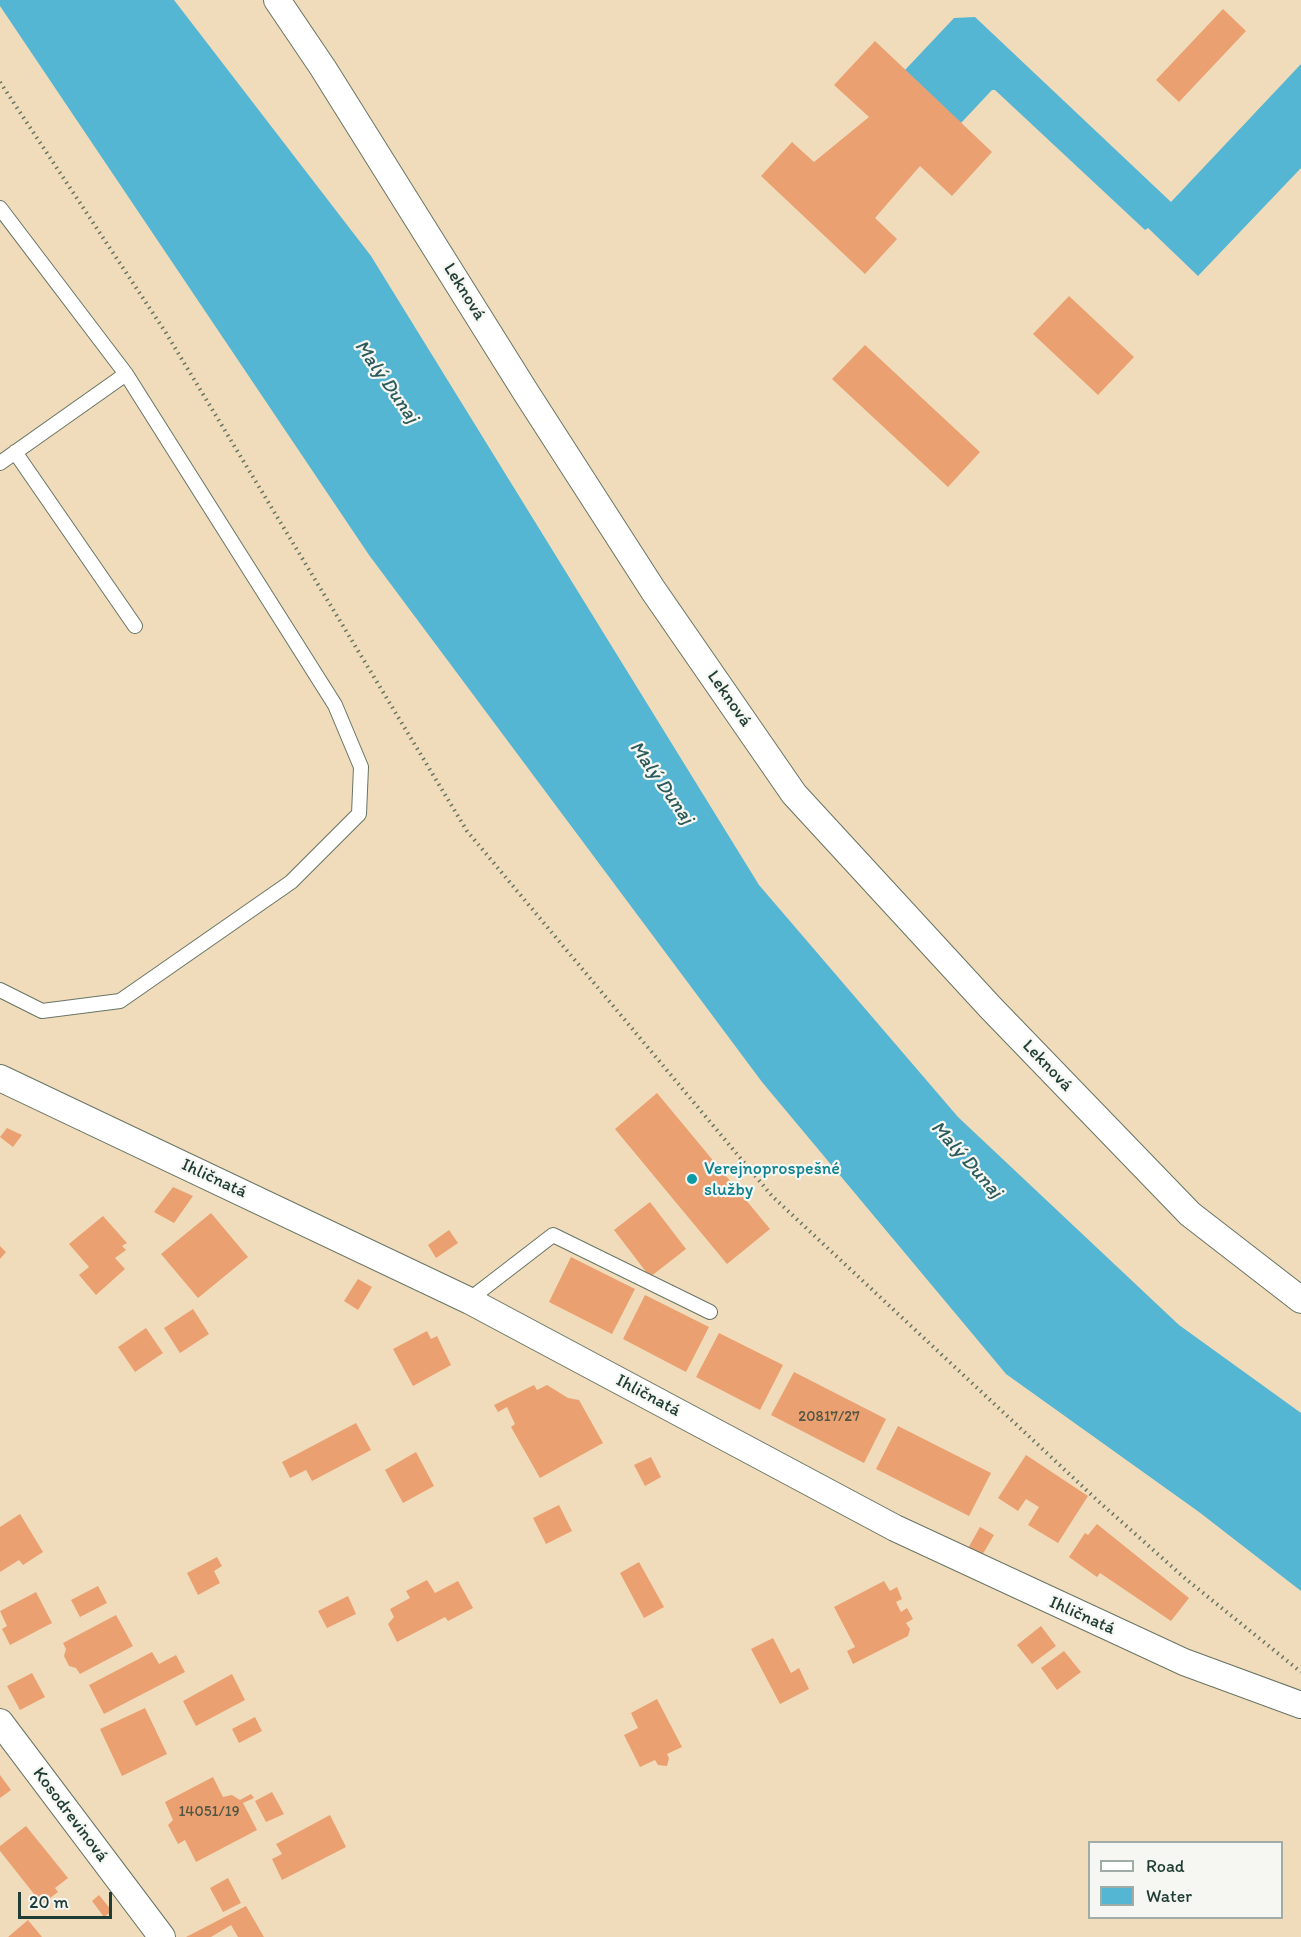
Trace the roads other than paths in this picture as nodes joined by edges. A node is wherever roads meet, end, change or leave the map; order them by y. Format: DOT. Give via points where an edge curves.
graph roads {
  1 [pos="277,0"];
  2 [pos="0,208"];
  3 [pos="126,374"];
  4 [pos="15,452"];
  5 [pos="0,463"];
  6 [pos="135,626"];
  7 [pos="0,990"];
  8 [pos="0,1078"];
  9 [pos="1301,1300"];
  10 [pos="470,1301"];
  11 [pos="710,1312"];
  12 [pos="1301,1706"];
  13 [pos="0,1722"];
  14 [pos="162,1937"];
  1 -- 9 [label="street, Leknová" via="647,580 794,794 990,1007 1190,1214"];
  2 -- 3 [label="lane"];
  3 -- 4 [label="lane"];
  3 -- 7 [label="lane" via="335,705 361,766 359,814 291,882 120,1001 42,1011"];
  4 -- 5 [label="lane"];
  4 -- 6 [label="lane"];
  8 -- 10 [label="street, Ihličnatá"];
  10 -- 11 [label="lane" via="553,1235"];
  10 -- 12 [label="street, Ihličnatá" via="895,1528 1184,1662"];
  13 -- 14 [label="street, Kosodrevinová"];
}
